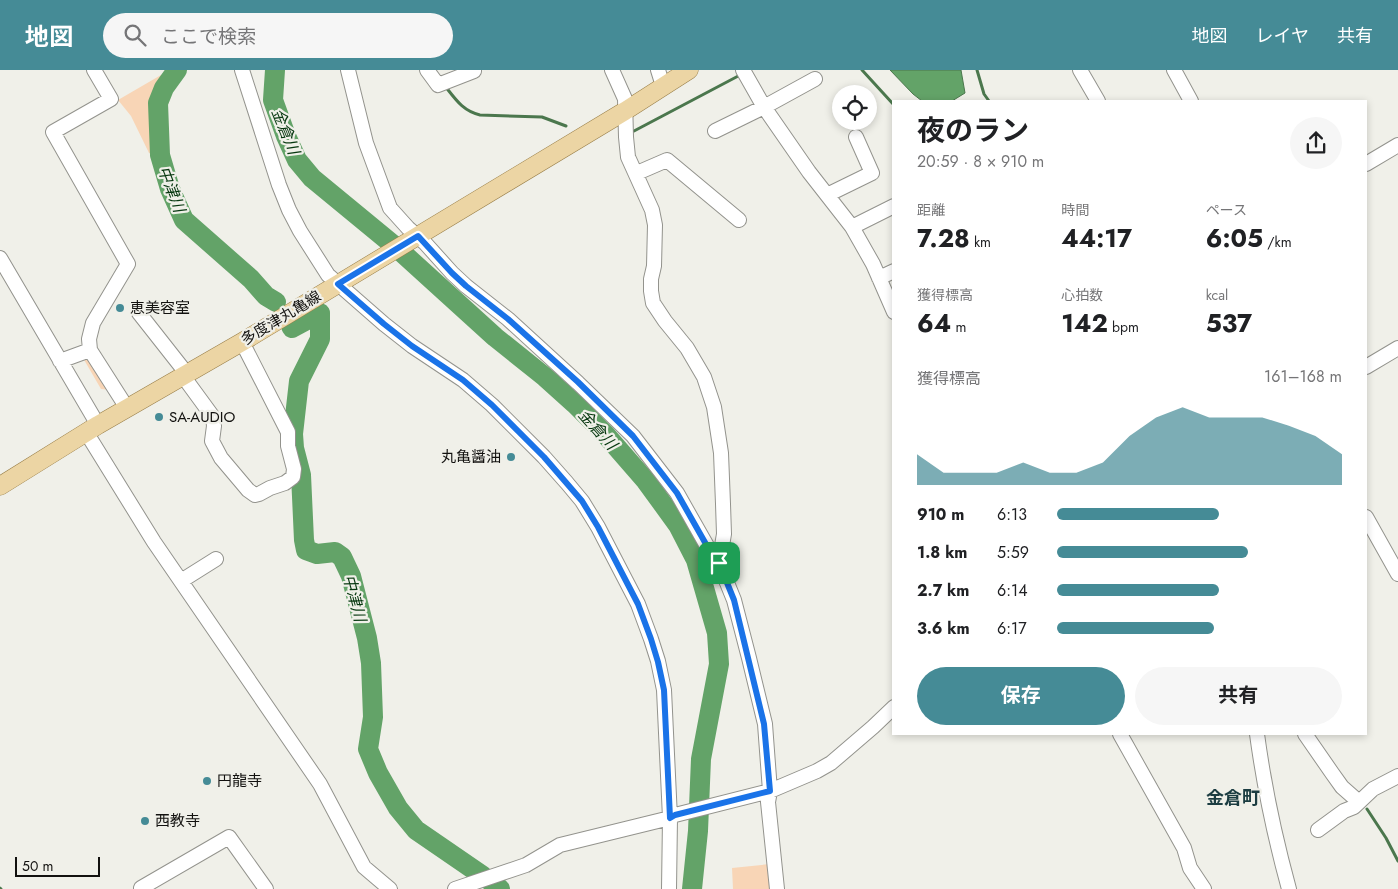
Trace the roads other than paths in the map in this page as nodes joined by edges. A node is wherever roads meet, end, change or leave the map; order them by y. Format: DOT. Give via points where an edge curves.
graph roads {
  1 [pos="94,70"];
  2 [pos="242,70"];
  3 [pos="348,70"];
  4 [pos="427,70"];
  5 [pos="612,70"];
  6 [pos="689,70"];
  7 [pos="1080,70"];
  8 [pos="1174,70"];
  9 [pos="474,71"];
  10 [pos="745,72"];
  11 [pos="660,78"];
  12 [pos="815,79"];
  13 [pos="1097,100"];
  14 [pos="1190,100"];
  15 [pos="764,107"];
  16 [pos="625,111"];
  17 [pos="715,131"];
  18 [pos="856,137"];
  19 [pos="1398,145"];
  20 [pos="1367,163"];
  21 [pos="637,173"];
  22 [pos="827,195"];
  23 [pos="892,207"];
  24 [pos="740,220"];
  25 [pos="852,227"];
  26 [pos="418,236"];
  27 [pos="0,258"];
  28 [pos="892,272"];
  29 [pos="879,278"];
  30 [pos="338,284"];
  31 [pos="892,307"];
  32 [pos="140,313"];
  33 [pos="242,342"];
  34 [pos="1398,348"];
  35 [pos="90,350"];
  36 [pos="60,361"];
  37 [pos="1367,366"];
  38 [pos="185,375"];
  39 [pos="127,408"];
  40 [pos="92,429"];
  41 [pos="0,486"];
  42 [pos="1367,517"];
  43 [pos="1393,554"];
  44 [pos="216,560"];
  45 [pos="719,563"];
  46 [pos="1398,574"];
  47 [pos="181,581"];
  48 [pos="892,709"];
  49 [pos="1121,735"];
  50 [pos="1257,735"];
  51 [pos="1306,735"];
  52 [pos="1398,776"];
  53 [pos="770,791"];
  54 [pos="1359,802"];
  55 [pos="675,816"];
  56 [pos="1318,830"];
  57 [pos="141,888"];
  58 [pos="266,889"];
  59 [pos="390,889"];
  60 [pos="455,889"];
  61 [pos="669,889"];
  62 [pos="777,889"];
  63 [pos="1204,889"];
  64 [pos="1289,889"];
  1 -- 35 [label="street" via="111,99 53,132 128,264 93,323"];
  2 -- 30 [label="street" via="289,210 328,275"];
  3 -- 26 [label="street" via="366,143 390,208"];
  4 -- 9 [label="street" via="445,82"];
  5 -- 16 [label="street" via="625,99"];
  6 -- 11 [label="main road, 多度津丸亀線"];
  7 -- 13 [label="street"];
  8 -- 14 [label="street"];
  10 -- 15 [label="street"];
  11 -- 16 [label="main road, 多度津丸亀線"];
  12 -- 15 [label="street"];
  15 -- 17 [label="street"];
  15 -- 22 [label="street"];
  16 -- 21 [label="street" via="628,157"];
  16 -- 26 [label="main road, 多度津丸亀線"];
  18 -- 22 [label="street" via="872,173"];
  19 -- 20 [label="street"];
  21 -- 24 [label="street" via="667,160"];
  21 -- 45 [label="street" via="655,225 651,279 653,303 687,348 704,378 714,407 721,453 724,514"];
  22 -- 25 [label="street"];
  23 -- 25 [label="street"];
  25 -- 29 [label="street"];
  26 -- 30 [label="main road, 多度津丸亀線"];
  26 -- 45 [label="street" via="452,273 578,382 633,436 677,493"];
  27 -- 36 [label="street"];
  28 -- 29 [label="street"];
  29 -- 31 [label="street"];
  30 -- 33 [label="main road, 多度津丸亀線"];
  30 -- 55 [label="street" via="412,346 463,380 492,405 582,501 638,604 658,662 664,690"];
  32 -- 38 [label="street"];
  33 -- 38 [label="main road, 多度津丸亀線"];
  33 -- 38 [label="street" via="288,432 294,469 291,480 255,495 248,490 220,458 212,441 213,417"];
  34 -- 37 [label="street"];
  35 -- 36 [label="street"];
  35 -- 39 [label="street"];
  36 -- 40 [label="street"];
  38 -- 39 [label="main road, 多度津丸亀線"];
  39 -- 40 [label="main road, 多度津丸亀線"];
  40 -- 41 [label="main road, 多度津丸亀線"];
  40 -- 47 [label="street" via="154,542"];
  42 -- 43 [label="street"];
  43 -- 46 [label="street"];
  44 -- 47 [label="street"];
  45 -- 53 [label="street" via="734,600 764,724"];
  47 -- 59 [label="street" via="320,784 364,867"];
  48 -- 53 [label="street" via="831,762"];
  49 -- 63 [label="street"];
  50 -- 64 [label="street" via="1263,777"];
  51 -- 54 [label="street" via="1342,786"];
  52 -- 54 [label="street" via="1373,789"];
  53 -- 55 [label="street"];
  53 -- 62 [label="street" via="768,802"];
  54 -- 56 [label="street"];
  55 -- 60 [label="street" via="560,845 526,865"];
  55 -- 61 [label="street"];
  57 -- 58 [label="street" via="229,837"];
}
